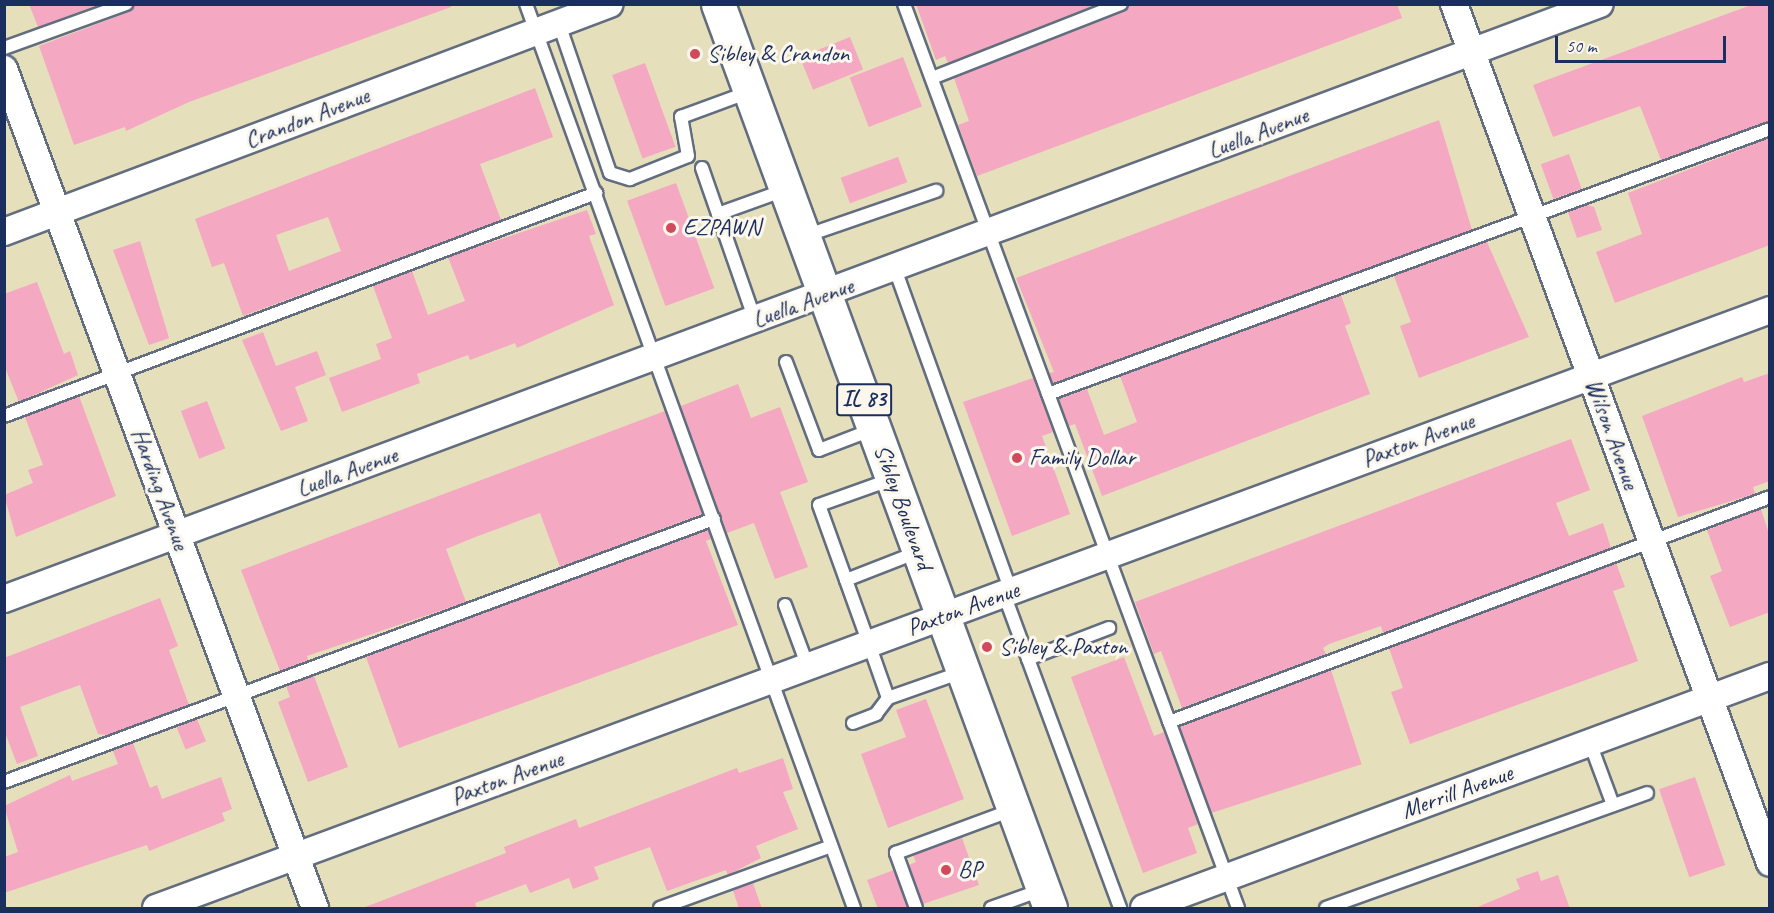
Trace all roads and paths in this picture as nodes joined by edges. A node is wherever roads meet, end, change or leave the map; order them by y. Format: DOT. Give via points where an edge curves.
graph roads {
  1 [pos="126,4"];
  2 [pos="526,4"];
  3 [pos="610,4"];
  4 [pos="718,4"];
  5 [pos="904,4"];
  6 [pos="1121,4"];
  7 [pos="1454,4"];
  8 [pos="1600,4"];
  9 [pos="548,28"];
  10 [pos="4,48"];
  11 [pos="1472,53"];
  12 [pos="4,69"];
  13 [pos="932,78"];
  14 [pos="750,91"];
  15 [pos="1770,129"];
  16 [pos="702,168"];
  17 [pos="787,190"];
  18 [pos="936,191"];
  19 [pos="596,193"];
  20 [pos="57,212"];
  21 [pos="718,214"];
  22 [pos="1532,217"];
  23 [pos="4,232"];
  24 [pos="988,235"];
  25 [pos="804,236"];
  26 [pos="895,269"];
  27 [pos="826,294"];
  28 [pos="1770,310"];
  29 [pos="755,320"];
  30 [pos="657,357"];
  31 [pos="786,362"];
  32 [pos="117,374"];
  33 [pos="1591,376"];
  34 [pos="1048,394"];
  35 [pos="4,416"];
  36 [pos="875,429"];
  37 [pos="893,479"];
  38 [pos="1770,497"];
  39 [pos="714,519"];
  40 [pos="177,535"];
  41 [pos="1651,541"];
  42 [pos="920,551"];
  43 [pos="1108,556"];
  44 [pos="846,580"];
  45 [pos="1008,593"];
  46 [pos="4,599"];
  47 [pos="785,605"];
  48 [pos="943,617"];
  49 [pos="1109,628"];
  50 [pos="869,644"];
  51 [pos="1028,659"];
  52 [pos="808,667"];
  53 [pos="963,672"];
  54 [pos="1770,676"];
  55 [pos="771,681"];
  56 [pos="236,696"];
  57 [pos="888,698"];
  58 [pos="1709,698"];
  59 [pos="1169,722"];
  60 [pos="853,723"];
  61 [pos="1590,743"];
  62 [pos="4,782"];
  63 [pos="1647,793"];
  64 [pos="1613,805"];
  65 [pos="1013,810"];
  66 [pos="831,846"];
  67 [pos="296,857"];
  68 [pos="1770,863"];
  69 [pos="1227,878"];
  70 [pos="1046,899"];
  71 [pos="156,909"];
  72 [pos="315,909"];
  73 [pos="660,909"];
  74 [pos="854,909"];
  75 [pos="916,909"];
  76 [pos="991,909"];
  77 [pos="1120,909"];
  78 [pos="1144,909"];
  79 [pos="1238,909"];
  80 [pos="1326,909"];
  1 -- 10 [label="lane"];
  2 -- 9 [label="lane"];
  3 -- 9 [label="street, Crandon Avenue"];
  4 -- 14 [label="main road, Sibley Boulevard / IL 83"];
  5 -- 13 [label="lane"];
  6 -- 13 [label="lane"];
  7 -- 11 [label="street, Wilson Avenue"];
  8 -- 11 [label="street, Luella Avenue"];
  9 -- 14 [label="lane" via="610,173 630,179 688,156 681,117"];
  9 -- 19 [label="lane"];
  9 -- 20 [label="street, Crandon Avenue"];
  11 -- 22 [label="street, Wilson Avenue"];
  11 -- 24 [label="street, Luella Avenue"];
  12 -- 20 [label="street, Harding Avenue"];
  13 -- 24 [label="lane"];
  14 -- 17 [label="main road, Sibley Boulevard / IL 83"];
  15 -- 22 [label="lane"];
  16 -- 21 [label="lane"];
  17 -- 21 [label="lane"];
  17 -- 25 [label="main road, Sibley Boulevard / IL 83"];
  18 -- 25 [label="lane"];
  19 -- 30 [label="lane"];
  19 -- 32 [label="lane"];
  20 -- 23 [label="street, Crandon Avenue"];
  20 -- 32 [label="street, Harding Avenue"];
  21 -- 29 [label="lane"];
  22 -- 33 [label="street, Wilson Avenue"];
  22 -- 34 [label="lane"];
  24 -- 26 [label="street, Luella Avenue"];
  24 -- 34 [label="lane"];
  25 -- 27 [label="main road, Sibley Boulevard / IL 83"];
  26 -- 27 [label="street, Luella Avenue"];
  26 -- 45 [label="lane"];
  27 -- 29 [label="street, Luella Avenue"];
  27 -- 36 [label="main road, Sibley Boulevard / IL 83"];
  28 -- 33 [label="street, Paxton Avenue"];
  29 -- 30 [label="street, Luella Avenue"];
  30 -- 39 [label="lane"];
  30 -- 40 [label="street, Luella Avenue"];
  31 -- 36 [label="lane" via="819,450"];
  32 -- 35 [label="lane"];
  32 -- 40 [label="street, Harding Avenue"];
  33 -- 41 [label="street, Wilson Avenue"];
  33 -- 43 [label="street, Paxton Avenue"];
  34 -- 43 [label="lane"];
  36 -- 37 [label="main road, Sibley Boulevard / IL 83"];
  37 -- 42 [label="main road, Sibley Boulevard / IL 83"];
  37 -- 44 [label="lane" via="819,505"];
  38 -- 41 [label="lane"];
  39 -- 55 [label="lane"];
  39 -- 56 [label="lane"];
  40 -- 46 [label="street, Luella Avenue"];
  40 -- 56 [label="street, Harding Avenue"];
  41 -- 58 [label="street, Wilson Avenue"];
  41 -- 59 [label="lane"];
  42 -- 44 [label="lane"];
  42 -- 48 [label="main road, Sibley Boulevard / IL 83"];
  43 -- 45 [label="street, Paxton Avenue"];
  43 -- 59 [label="lane"];
  44 -- 50 [label="lane"];
  45 -- 48 [label="street, Paxton Avenue"];
  45 -- 51 [label="lane"];
  47 -- 52 [label="lane"];
  48 -- 50 [label="street, Paxton Avenue"];
  48 -- 53 [label="main road, Sibley Boulevard / IL 83"];
  49 -- 51 [label="lane"];
  50 -- 52 [label="street, Paxton Avenue"];
  50 -- 57 [label="lane"];
  51 -- 77 [label="lane"];
  52 -- 55 [label="street, Paxton Avenue"];
  53 -- 57 [label="lane"];
  53 -- 65 [label="main road, Sibley Boulevard / IL 83"];
  54 -- 58 [label="street, Merrill Avenue"];
  55 -- 66 [label="lane"];
  55 -- 67 [label="street, Paxton Avenue"];
  56 -- 62 [label="lane"];
  56 -- 67 [label="street, Harding Avenue"];
  57 -- 60 [label="lane" via="876,714"];
  58 -- 61 [label="street, Merrill Avenue"];
  58 -- 68 [label="street, Wilson Avenue"];
  59 -- 69 [label="lane"];
  61 -- 64 [label="lane"];
  61 -- 69 [label="street, Merrill Avenue"];
  63 -- 64 [label="lane"];
  64 -- 80 [label="lane"];
  65 -- 70 [label="main road, Sibley Boulevard / IL 83"];
  65 -- 75 [label="lane" via="896,853"];
  66 -- 73 [label="lane"];
  66 -- 74 [label="lane"];
  67 -- 71 [label="street, Paxton Avenue"];
  67 -- 72 [label="street, Harding Avenue"];
  69 -- 78 [label="street, Merrill Avenue"];
  69 -- 79 [label="lane"];
  70 -- 76 [label="lane"];
}
